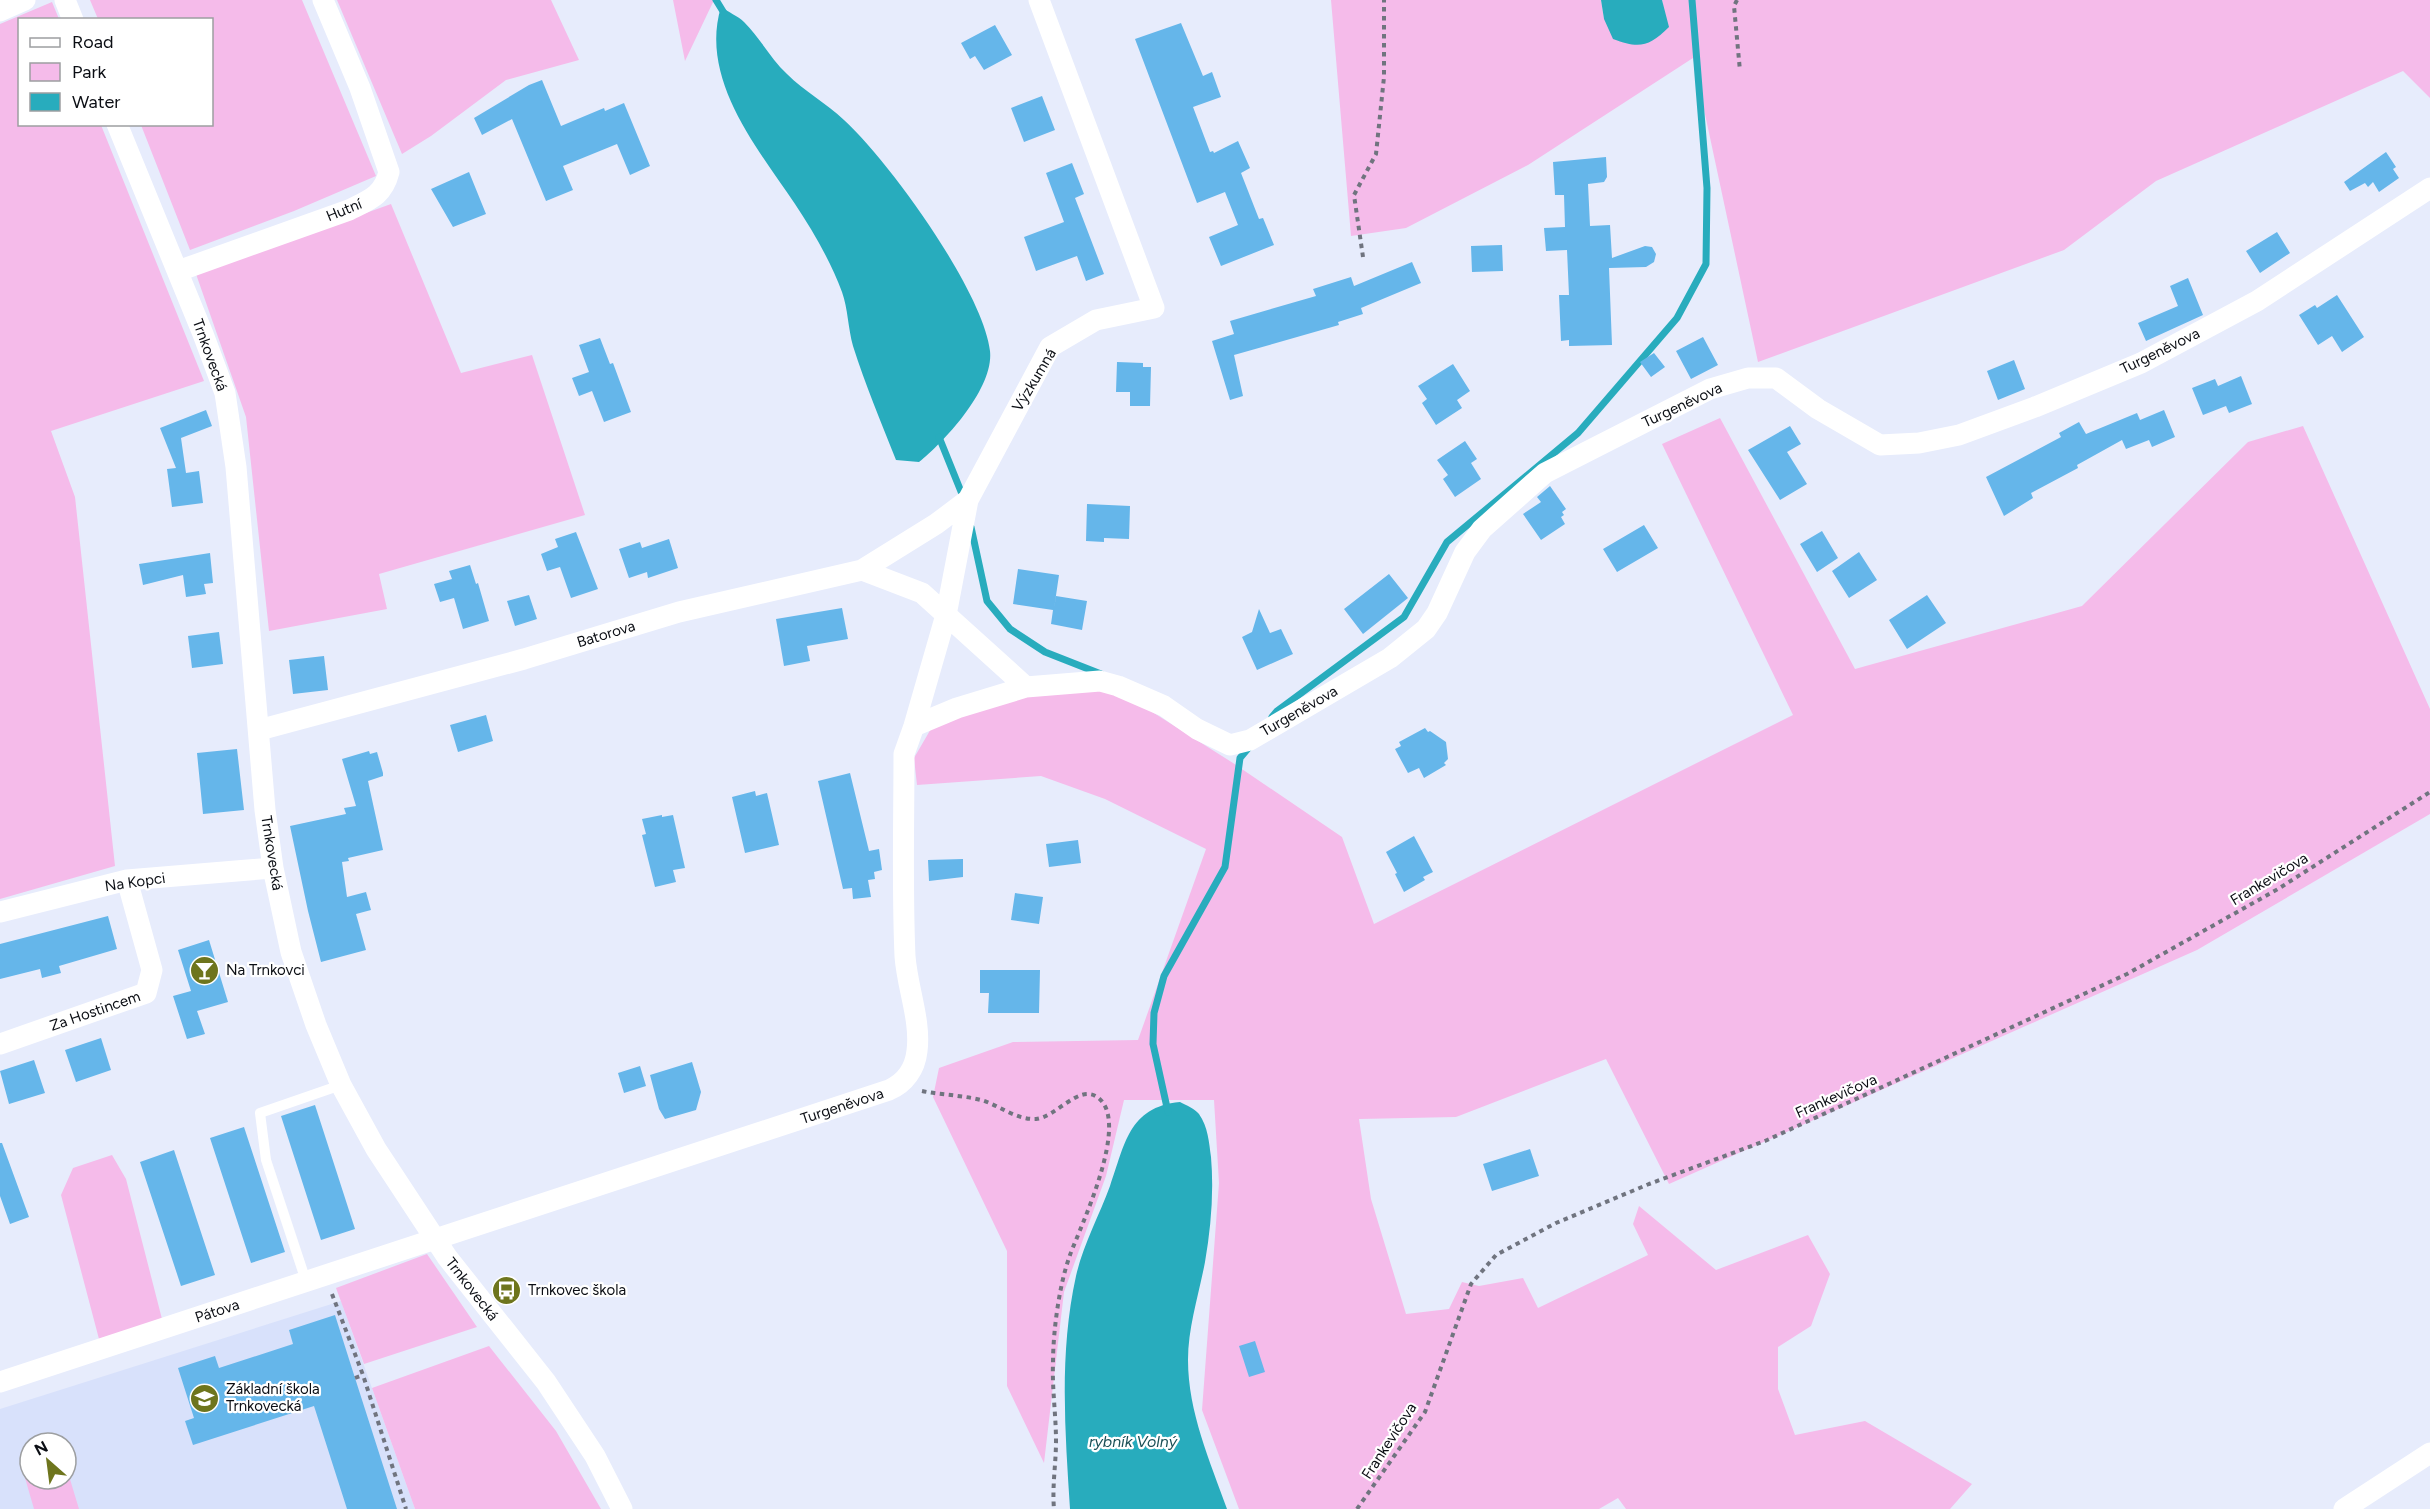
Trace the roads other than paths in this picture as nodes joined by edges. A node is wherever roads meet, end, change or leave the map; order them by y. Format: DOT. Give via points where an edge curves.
graph roads {
  1 [pos="25,0"];
  2 [pos="65,0"];
  3 [pos="323,0"];
  4 [pos="1039,0"];
  5 [pos="0,11"];
  6 [pos="72,18"];
  7 [pos="118,126"];
  8 [pos="2430,188"];
  9 [pos="178,271"];
  10 [pos="968,500"];
  11 [pos="862,570"];
  12 [pos="946,615"];
  13 [pos="1026,687"];
  14 [pos="914,726"];
  15 [pos="259,730"];
  16 [pos="273,868"];
  17 [pos="127,880"];
  18 [pos="0,912"];
  19 [pos="0,1044"];
  20 [pos="341,1085"];
  21 [pos="435,1239"];
  22 [pos="316,1278"];
  23 [pos="0,1382"];
  24 [pos="2430,1453"];
  25 [pos="622,1509"];
  26 [pos="2344,1509"];
  1 -- 5 [label="street"];
  2 -- 6 [label="street"];
  3 -- 9 [label="street, Hutní" via="360,88 389,172 386,185 375,197 349,210"];
  4 -- 10 [label="street, Výzkumná" via="1154,308 1096,320 1050,347"];
  7 -- 9 [label="street, Trnkovecká"];
  8 -- 13 [label="street, Turgeněvova" via="2257,301 2141,363 1959,435 1880,445 1818,409 1776,378 1748,378 1710,389 1545,473 1482,530 1465,552 1426,629 1390,658 1250,740 1230,745 1197,729 1164,706 1100,681"];
  9 -- 15 [label="street, Trnkovecká" via="220,376 231,426"];
  10 -- 11 [label="street"];
  10 -- 12 [label="street, Výzkumná"];
  11 -- 12 [label="street" via="922,593"];
  11 -- 15 [label="street, Batorova" via="679,612 524,659"];
  12 -- 13 [label="street"];
  12 -- 14 [label="street, Výzkumná"];
  13 -- 14 [label="street, Turgeněvova"];
  14 -- 21 [label="street, Turgeněvova" via="904,754 905,957 918,1041 915,1061 902,1082 889,1090"];
  15 -- 16 [label="street, Trnkovecká"];
  16 -- 17 [label="street, Na Kopci"];
  16 -- 20 [label="street, Trnkovecká" via="291,951"];
  17 -- 18 [label="street, Na Kopci"];
  17 -- 19 [label="street, Za Hostincem" via="153,970 146,993"];
  20 -- 21 [label="street, Trnkovecká" via="376,1149"];
  20 -- 22 [label="lane" via="260,1113 266,1160"];
  21 -- 22 [label="street, Pátova"];
  21 -- 25 [label="street, Trnkovecká" via="546,1382 595,1456"];
  22 -- 23 [label="street, Pátova"];
  24 -- 26 [label="street"];
}
